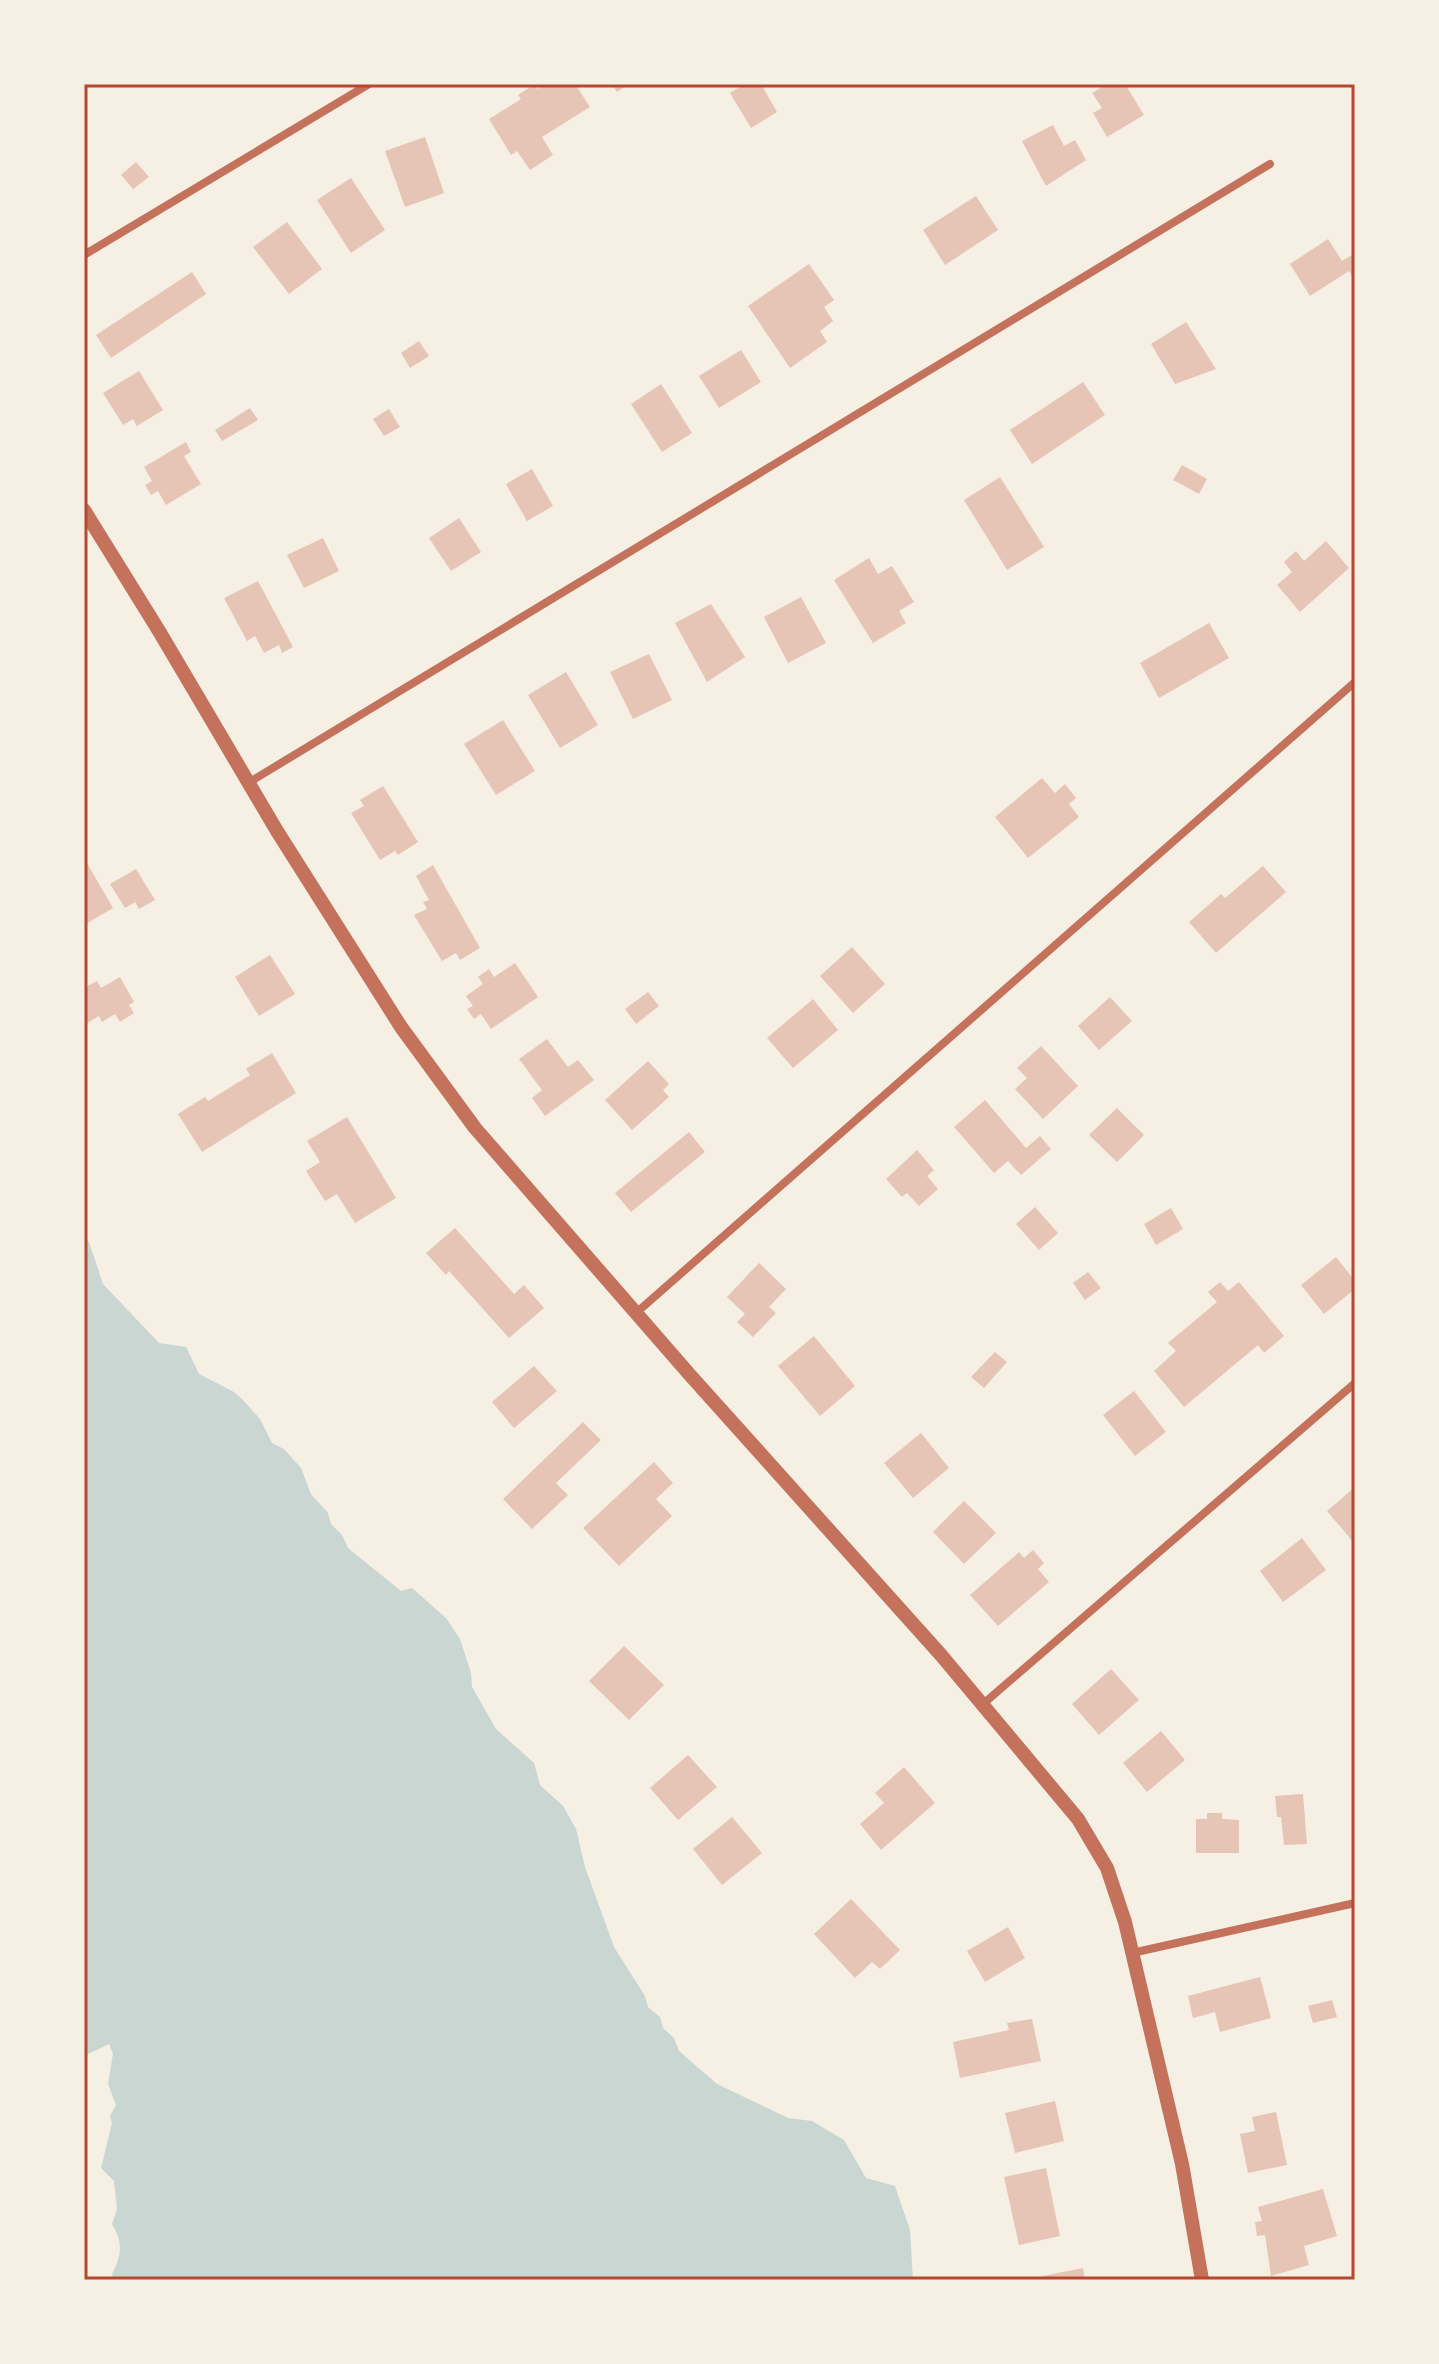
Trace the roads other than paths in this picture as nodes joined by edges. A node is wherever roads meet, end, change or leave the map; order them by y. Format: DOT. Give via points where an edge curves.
graph roads {
  1 [pos="369,84"];
  2 [pos="1270,164"];
  3 [pos="84,255"];
  4 [pos="84,510"];
  5 [pos="1355,682"];
  6 [pos="248,783"];
  7 [pos="636,1313"];
  8 [pos="1355,1383"];
  9 [pos="983,1704"];
  10 [pos="1355,1903"];
  11 [pos="1132,1953"];
  12 [pos="1202,2280"];
  1 -- 3 [label="street"];
  2 -- 6 [label="street"];
  4 -- 6 [label="street"];
  5 -- 7 [label="street"];
  6 -- 7 [label="street" via="410,1040 475,1128"];
  7 -- 9 [label="street"];
  8 -- 9 [label="street"];
  9 -- 11 [label="street" via="1078,1819 1107,1868"];
  10 -- 11 [label="street"];
  11 -- 12 [label="street" via="1182,2164"];
}
